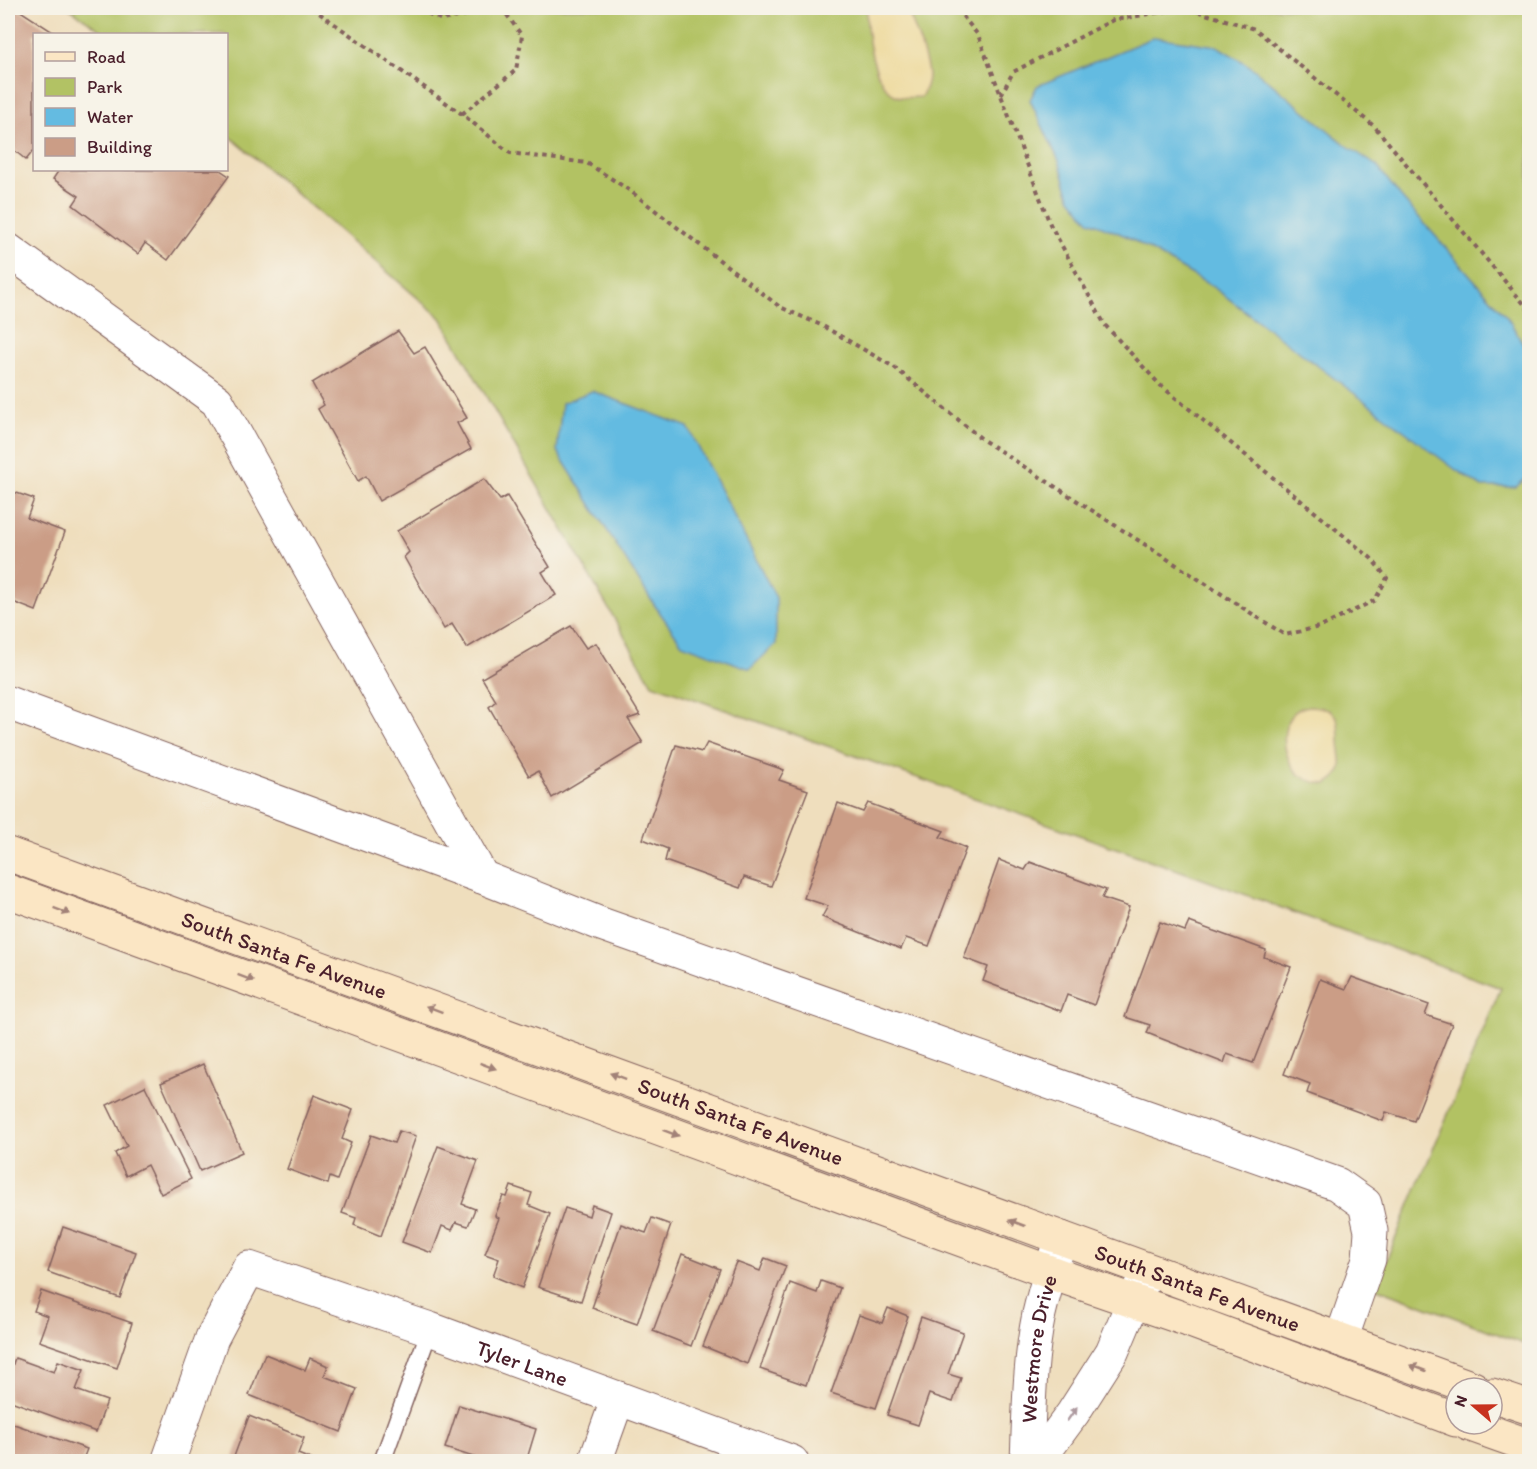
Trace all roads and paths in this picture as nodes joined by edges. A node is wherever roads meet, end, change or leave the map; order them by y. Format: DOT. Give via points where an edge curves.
graph roads {
  1 [pos="312,8"];
  2 [pos="421,8"];
  3 [pos="502,8"];
  4 [pos="956,8"];
  5 [pos="1001,95"];
  6 [pos="462,114"];
  7 [pos="8,250"];
  8 [pos="1530,311"];
  9 [pos="8,703"];
  10 [pos="8,854"];
  11 [pos="482,877"];
  12 [pos="8,891"];
  13 [pos="1061,1238"];
  14 [pos="1148,1270"];
  15 [pos="1050,1272"];
  16 [pos="1132,1302"];
  17 [pos="430,1329"];
  18 [pos="1341,1340"];
  19 [pos="1444,1377"];
  20 [pos="618,1398"];
  21 [pos="1504,1399"];
  22 [pos="1530,1408"];
  23 [pos="1444,1416"];
  24 [pos="1502,1436"];
  25 [pos="1530,1446"];
  26 [pos="168,1461"];
  27 [pos="382,1461"];
  28 [pos="595,1461"];
  29 [pos="792,1461"];
  30 [pos="1027,1461"];
  31 [pos="1037,1461"];
  1 -- 6 [label="path"];
  2 -- 3 [label="path" via="442,20"];
  3 -- 6 [label="path" via="522,36 516,70"];
  4 -- 5 [label="path" via="978,35"];
  5 -- 6 [label="path" via="1050,224 1105,325 1160,386 1371,558 1387,578 1375,600 1323,626 1286,635 983,440 894,367 823,326 780,307 629,190 587,163 510,153"];
  5 -- 8 [label="path" via="1013,72 1113,20 1186,8 1255,29 1375,127"];
  7 -- 11 [label="street" via="217,401"];
  9 -- 11 [label="street"];
  13 -- 10 [label="main road, South Santa Fe Avenue, one-way"];
  11 -- 18 [label="street" via="612,928 1337,1184 1365,1204 1371,1231 1369,1259"];
  12 -- 15 [label="main road, South Santa Fe Avenue, one-way"];
  13 -- 14 [label="main road, South Santa Fe Avenue"];
  13 -- 15 [label="street, Westmore Drive"];
  14 -- 16 [label="street, Westmore Drive"];
  14 -- 18 [label="main road, South Santa Fe Avenue"];
  15 -- 16 [label="main road, South Santa Fe Avenue"];
  15 -- 30 [label="street, Westmore Drive" via="1039,1316"];
  16 -- 23 [label="main road, South Santa Fe Avenue"];
  31 -- 16 [label="street, Westmore Drive, one-way" via="1112,1352"];
  17 -- 20 [label="street, Tyler Lane"];
  17 -- 26 [label="street, Tyler Lane" via="249,1268 212,1338"];
  17 -- 27 [label="lane"];
  19 -- 18 [label="main road, South Santa Fe Avenue, one-way"];
  20 -- 28 [label="street"];
  20 -- 29 [label="street, Tyler Lane"];
  21 -- 22 [label="main road"];
  24 -- 25 [label="main road"];
}
